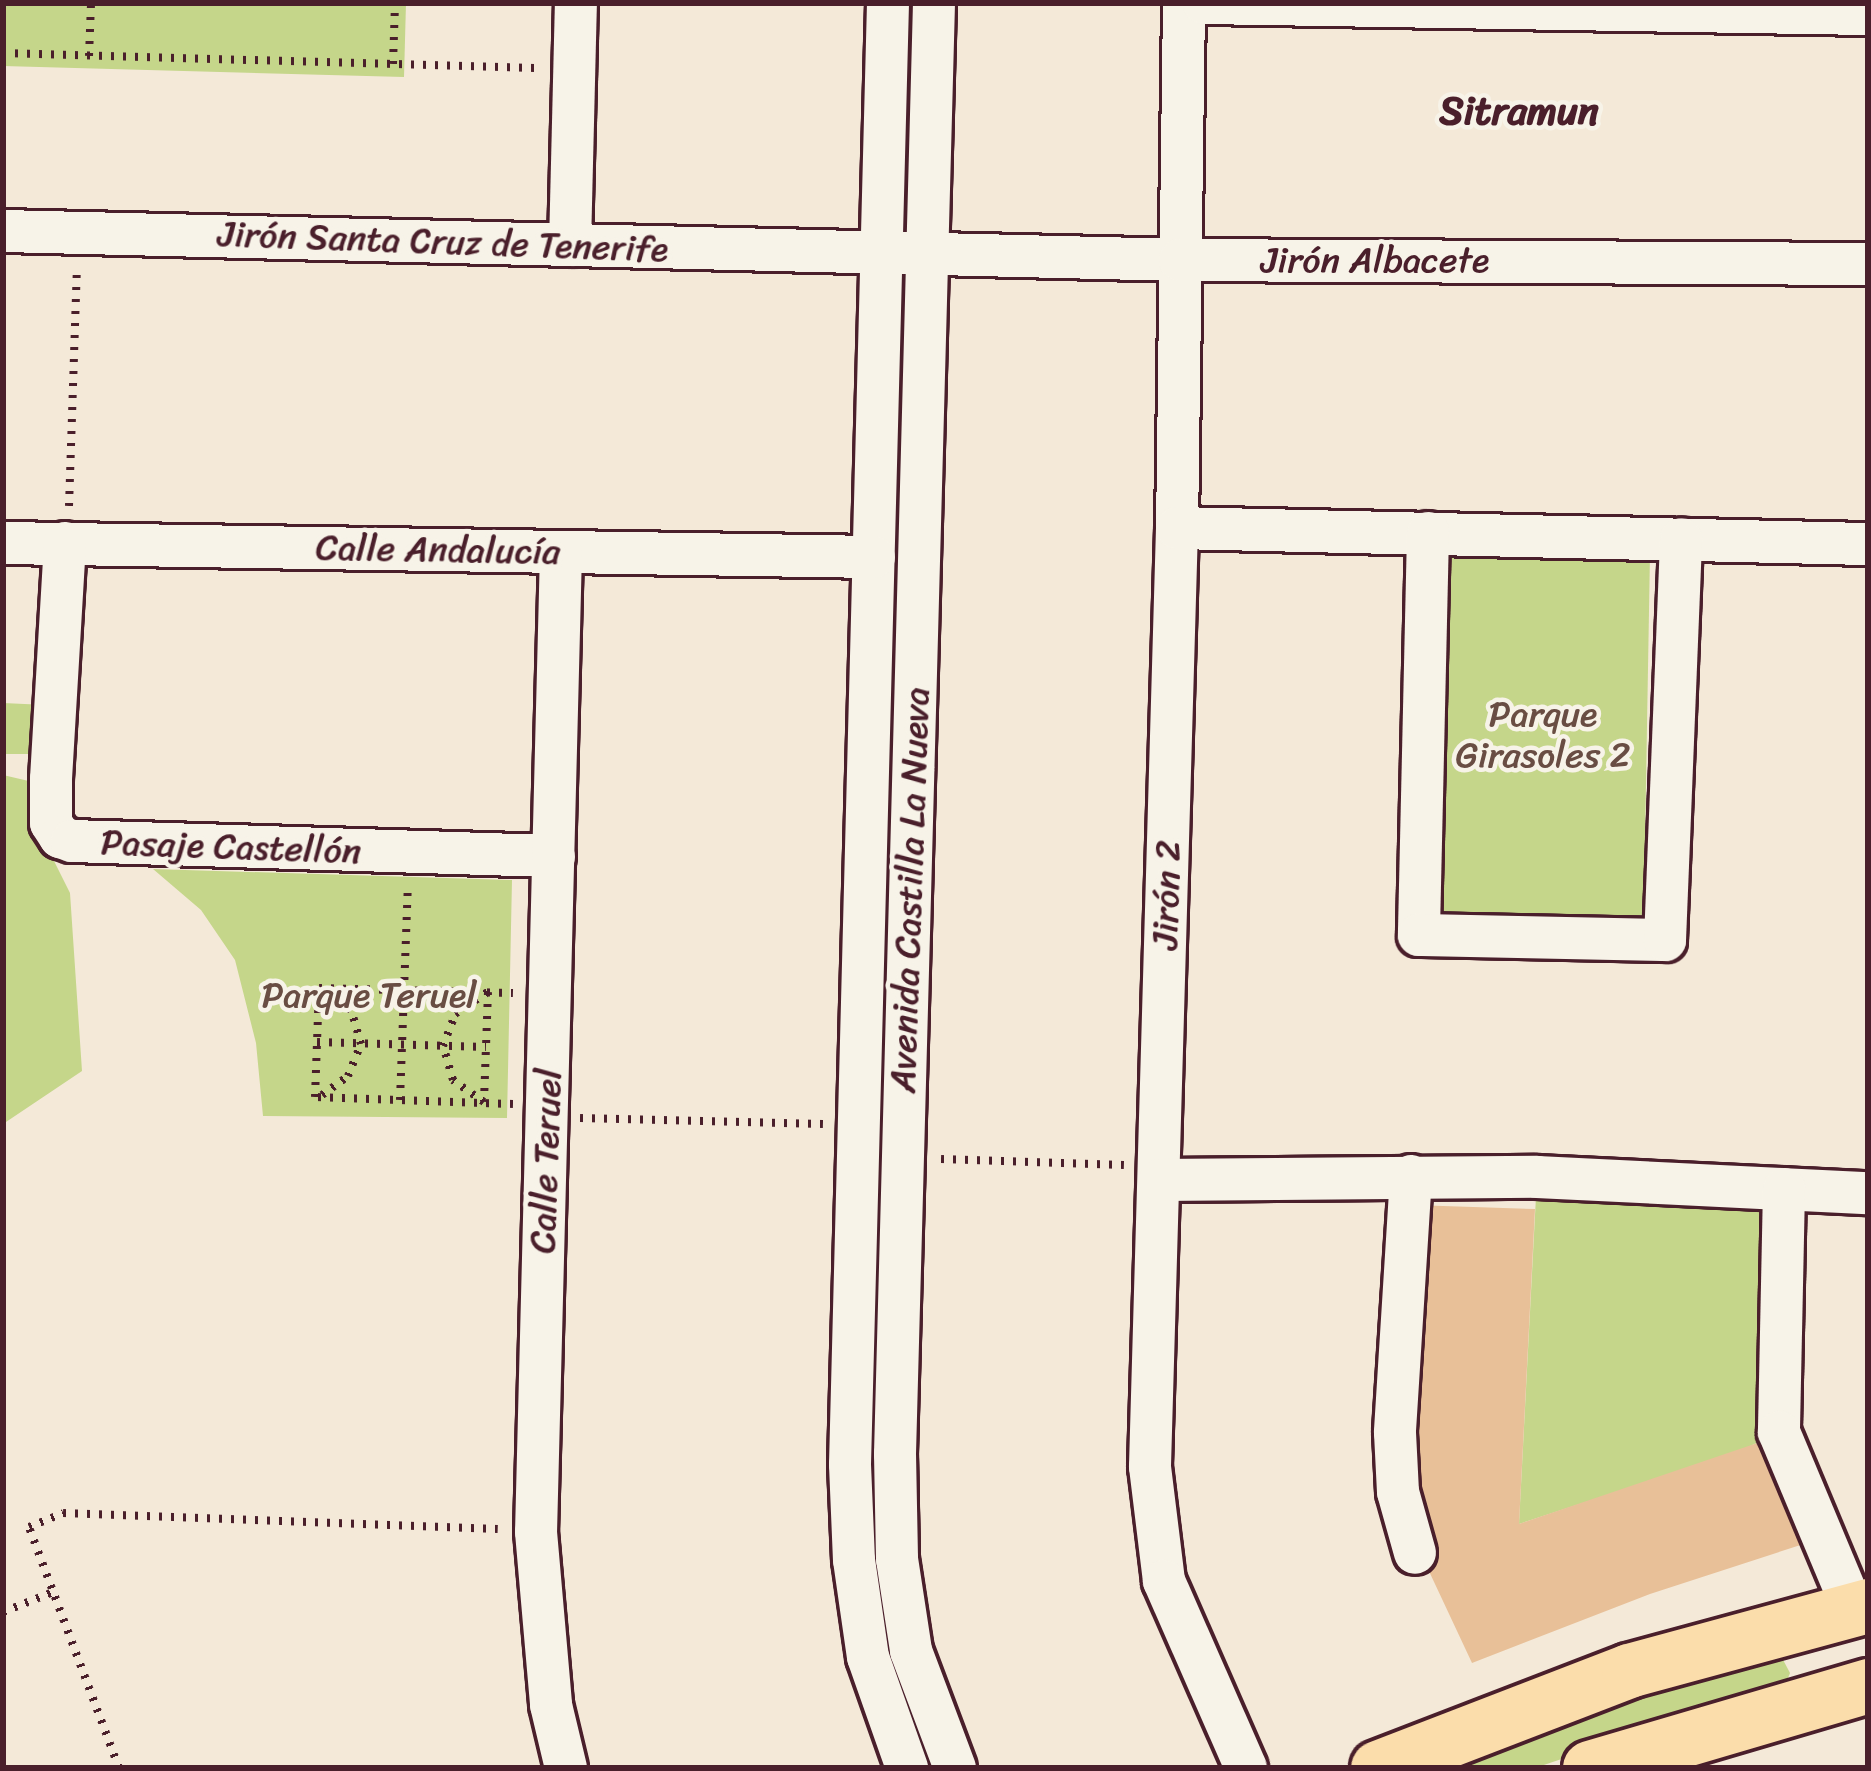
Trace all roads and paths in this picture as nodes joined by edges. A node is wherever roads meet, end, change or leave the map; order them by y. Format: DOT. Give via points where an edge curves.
graph roads {
  1 [pos="91,3"];
  2 [pos="395,3"];
  3 [pos="576,3"];
  4 [pos="888,3"];
  5 [pos="934,3"];
  6 [pos="1184,3"];
  7 [pos="1204,3"];
  8 [pos="1452,5"];
  9 [pos="1694,7"];
  10 [pos="1868,14"];
  11 [pos="3,53"];
  12 [pos="89,56"];
  13 [pos="393,64"];
  14 [pos="546,69"];
  15 [pos="3,230"];
  16 [pos="78,232"];
  17 [pos="570,245"];
  18 [pos="883,254"];
  19 [pos="928,255"];
  20 [pos="1180,260"];
  21 [pos="1868,264"];
  22 [pos="1177,528"];
  23 [pos="1428,533"];
  24 [pos="1681,539"];
  25 [pos="3,543"];
  26 [pos="65,543"];
  27 [pos="1868,544"];
  28 [pos="561,552"];
  29 [pos="874,557"];
  30 [pos="410,853"];
  31 [pos="554,856"];
  32 [pos="319,988"];
  33 [pos="404,991"];
  34 [pos="488,992"];
  35 [pos="551,994"];
  36 [pos="317,1042"];
  37 [pos="361,1044"];
  38 [pos="402,1045"];
  39 [pos="443,1046"];
  40 [pos="486,1048"];
  41 [pos="315,1097"];
  42 [pos="400,1100"];
  43 [pos="484,1102"];
  44 [pos="547,1110"];
  45 [pos="859,1135"];
  46 [pos="903,1148"];
  47 [pos="1160,1173"];
  48 [pos="1411,1176"];
  49 [pos="1784,1189"];
  50 [pos="1868,1193"];
  51 [pos="536,1532"];
  52 [pos="1415,1553"];
  53 [pos="53,1592"];
  54 [pos="1861,1608"];
  55 [pos="3,1612"];
  56 [pos="1802,1622"];
  57 [pos="1845,1690"];
  58 [pos="119,1768"];
  59 [pos="566,1768"];
  60 [pos="907,1768"];
  61 [pos="955,1768"];
  62 [pos="1246,1768"];
  63 [pos="1378,1768"];
  64 [pos="1590,1768"];
  1 -- 12 [label="path"];
  2 -- 13 [label="path"];
  3 -- 17 [label="street"];
  4 -- 18 [label="street, Avenida Castilla La Nueva"];
  5 -- 19 [label="street, Avenida Castilla La Nueva"];
  6 -- 20 [label="street, Jirón 2"];
  7 -- 8 [label="street"];
  8 -- 9 [label="street"];
  9 -- 10 [label="street"];
  11 -- 12 [label="path"];
  12 -- 13 [label="path"];
  13 -- 14 [label="path"];
  15 -- 16 [label="street, Jirón Santa Cruz de Tenerife"];
  16 -- 17 [label="street, Jirón Santa Cruz de Tenerife"];
  16 -- 26 [label="path"];
  17 -- 18 [label="street, Jirón Santa Cruz de Tenerife"];
  18 -- 19 [label="street, Jirón Albacete"];
  18 -- 29 [label="street, Avenida Castilla La Nueva"];
  19 -- 20 [label="street, Jirón Albacete"];
  19 -- 46 [label="street, Avenida Castilla La Nueva"];
  20 -- 21 [label="street, Jirón Albacete"];
  20 -- 22 [label="street, Jirón 2"];
  22 -- 23 [label="street"];
  22 -- 47 [label="street, Jirón 2"];
  23 -- 24 [label="street"];
  23 -- 24 [label="street" via="1418,935 1665,940"];
  24 -- 27 [label="street"];
  25 -- 26 [label="street, Calle Andalucía"];
  26 -- 28 [label="street, Calle Andalucía"];
  26 -- 30 [label="street, Pasaje Castellón" via="51,823 60,837"];
  28 -- 29 [label="street, Calle Andalucía"];
  28 -- 31 [label="street, Calle Teruel"];
  29 -- 45 [label="street, Avenida Castilla La Nueva"];
  30 -- 31 [label="street, Pasaje Castellón"];
  30 -- 33 [label="path"];
  31 -- 35 [label="street, Calle Teruel"];
  32 -- 33 [label="path"];
  32 -- 36 [label="path"];
  32 -- 37 [label="path" via="351,1010"];
  33 -- 34 [label="path"];
  33 -- 38 [label="path"];
  34 -- 35 [label="path"];
  34 -- 39 [label="path" via="455,1014"];
  34 -- 40 [label="path"];
  35 -- 44 [label="street, Calle Teruel"];
  36 -- 37 [label="path"];
  36 -- 41 [label="path"];
  37 -- 38 [label="path"];
  37 -- 41 [label="path" via="348,1076"];
  38 -- 39 [label="path"];
  38 -- 42 [label="path"];
  39 -- 40 [label="path"];
  39 -- 43 [label="path" via="453,1080"];
  40 -- 43 [label="path"];
  41 -- 42 [label="path"];
  42 -- 43 [label="path"];
  43 -- 44 [label="path"];
  44 -- 45 [label="path" via="582,1118 819,1122"];
  44 -- 51 [label="street, Calle Teruel"];
  45 -- 60 [label="street, Avenida Castilla La Nueva" via="854,1560 868,1657"];
  46 -- 47 [label="path" via="941,1159"];
  46 -- 61 [label="street, Avenida Castilla La Nueva" via="897,1559 911,1651"];
  47 -- 48 [label="street"];
  47 -- 62 [label="street, Jirón 2" via="1150,1467 1164,1581"];
  48 -- 49 [label="street"];
  48 -- 52 [label="street" via="1395,1433 1398,1492"];
  49 -- 50 [label="street"];
  49 -- 54 [label="street" via="1779,1432"];
  51 -- 53 [label="path" via="63,1513 28,1527"];
  51 -- 59 [label="street, Calle Teruel" via="548,1683"];
  53 -- 55 [label="path"];
  53 -- 58 [label="path"];
  54 -- 56 [label="main road"];
  56 -- 57 [label="main road"];
  56 -- 63 [label="main road" via="1629,1671"];
  57 -- 64 [label="main road"];
}
